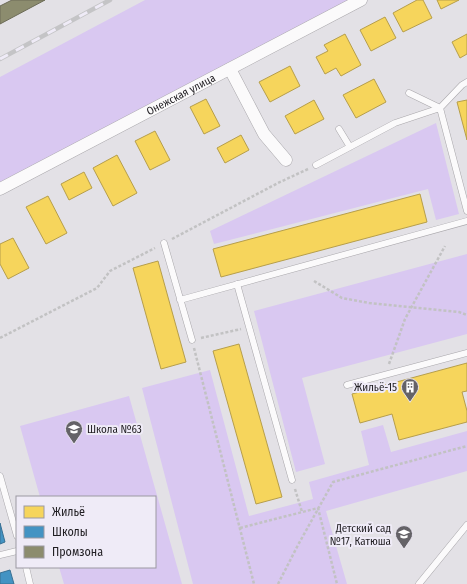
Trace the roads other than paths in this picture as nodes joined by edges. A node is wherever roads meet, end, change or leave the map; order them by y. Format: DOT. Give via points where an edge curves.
graph roads {
  1 [pos="361,0"];
  2 [pos="230,69"];
  3 [pos="467,82"];
  4 [pos="410,93"];
  5 [pos="440,108"];
  6 [pos="339,129"];
  7 [pos="350,147"];
  8 [pos="286,160"];
  9 [pos="316,165"];
  10 [pos="0,189"];
  11 [pos="467,211"];
  12 [pos="467,221"];
  13 [pos="164,243"];
  14 [pos="237,284"];
  15 [pos="180,300"];
  16 [pos="192,340"];
  17 [pos="467,353"];
  18 [pos="347,385"];
  19 [pos="0,476"];
  20 [pos="292,480"];
  21 [pos="467,525"];
  22 [pos="16,532"];
  23 [pos="16,551"];
  24 [pos="0,556"];
  25 [pos="26,568"];
  26 [pos="30,584"];
  27 [pos="419,584"];
  1 -- 2 [label="street, Онежская улица"];
  2 -- 8 [label="street" via="264,134"];
  2 -- 10 [label="street, Онежская улица"];
  3 -- 5 [label="lane"];
  4 -- 5 [label="lane"];
  5 -- 7 [label="lane" via="395,122"];
  5 -- 11 [label="lane"];
  6 -- 7 [label="lane"];
  7 -- 9 [label="lane"];
  12 -- 14 [label="lane"];
  13 -- 15 [label="lane"];
  14 -- 15 [label="lane"];
  14 -- 20 [label="lane"];
  15 -- 16 [label="lane"];
  17 -- 18 [label="lane"];
  19 -- 22 [label="lane"];
  21 -- 27 [label="lane"];
  23 -- 24 [label="lane"];
  25 -- 26 [label="lane"];
}
